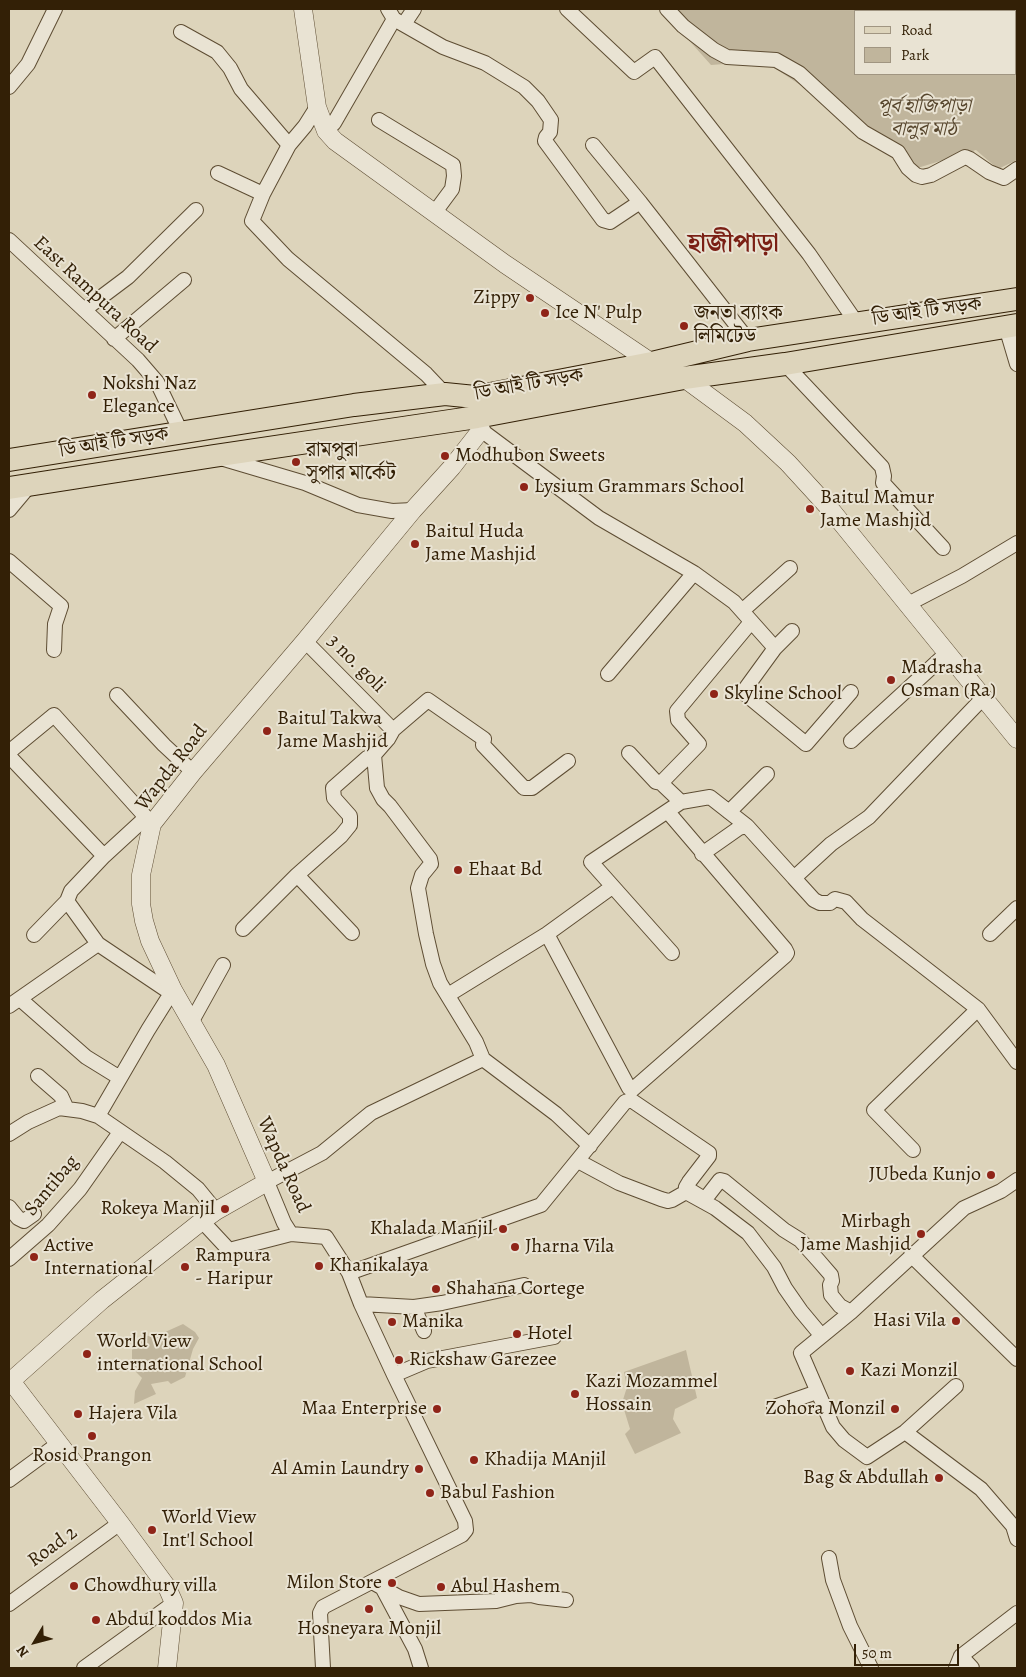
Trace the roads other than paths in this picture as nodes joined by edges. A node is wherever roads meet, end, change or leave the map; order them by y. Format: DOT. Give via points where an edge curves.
graph roads {
  1 [pos="55,9"];
  2 [pos="303,9"];
  3 [pos="414,9"];
  4 [pos="567,9"];
  5 [pos="667,9"];
  6 [pos="395,17"];
  7 [pos="181,32"];
  8 [pos="9,87"];
  9 [pos="317,107"];
  10 [pos="379,120"];
  11 [pos="326,131"];
  12 [pos="290,145"];
  13 [pos="593,145"];
  14 [pos="1017,169"];
  15 [pos="218,173"];
  16 [pos="263,194"];
  17 [pos="640,202"];
  18 [pos="196,210"];
  19 [pos="435,212"];
  20 [pos="9,240"];
  21 [pos="184,280"];
  22 [pos="1017,299"];
  23 [pos="84,310"];
  24 [pos="856,322"];
  25 [pos="1012,326"];
  26 [pos="114,339"];
  27 [pos="748,340"];
  28 [pos="652,363"];
  29 [pos="785,364"];
  30 [pos="1017,364"];
  31 [pos="684,378"];
  32 [pos="445,394"];
  33 [pos="477,415"];
  34 [pos="181,432"];
  35 [pos="214,456"];
  36 [pos="9,460"];
  37 [pos="20,487"];
  38 [pos="9,510"];
  39 [pos="413,510"];
  40 [pos="1017,543"];
  41 [pos="943,548"];
  42 [pos="9,561"];
  43 [pos="790,568"];
  44 [pos="694,574"];
  45 [pos="908,604"];
  46 [pos="742,611"];
  47 [pos="751,622"];
  48 [pos="792,631"];
  49 [pos="305,641"];
  50 [pos="774,648"];
  51 [pos="54,650"];
  52 [pos="947,653"];
  53 [pos="608,674"];
  54 [pos="852,692"];
  55 [pos="117,695"];
  56 [pos="983,698"];
  57 [pos="390,734"];
  58 [pos="1017,739"];
  59 [pos="851,741"];
  60 [pos="9,754"];
  61 [pos="629,754"];
  62 [pos="374,755"];
  63 [pos="568,761"];
  64 [pos="192,772"];
  65 [pos="767,774"];
  66 [pos="661,783"];
  67 [pos="681,802"];
  68 [pos="668,812"];
  69 [pos="729,812"];
  70 [pos="152,824"];
  71 [pos="747,826"];
  72 [pos="702,854"];
  73 [pos="104,856"];
  74 [pos="297,875"];
  75 [pos="794,878"];
  76 [pos="612,887"];
  77 [pos="67,901"];
  78 [pos="1017,908"];
  79 [pos="243,930"];
  80 [pos="352,933"];
  81 [pos="547,934"];
  82 [pos="990,934"];
  83 [pos="34,936"];
  84 [pos="98,944"];
  85 [pos="672,953"];
  86 [pos="223,965"];
  87 [pos="173,990"];
  88 [pos="448,995"];
  89 [pos="14,1002"];
  90 [pos="978,1009"];
  91 [pos="192,1021"];
  92 [pos="483,1059"];
  93 [pos="1017,1062"];
  94 [pos="38,1076"];
  95 [pos="120,1078"];
  96 [pos="67,1109"];
  97 [pos="98,1116"];
  98 [pos="120,1132"];
  99 [pos="9,1134"];
  100 [pos="590,1146"];
  101 [pos="913,1150"];
  102 [pos="578,1161"];
  103 [pos="1017,1180"];
  104 [pos="267,1182"];
  105 [pos="9,1207"];
  106 [pos="34,1214"];
  107 [pos="209,1216"];
  108 [pos="291,1234"];
  109 [pos="911,1255"];
  110 [pos="9,1259"];
  111 [pos="349,1273"];
  112 [pos="524,1285"];
  113 [pos="361,1304"];
  114 [pos="414,1307"];
  115 [pos="851,1312"];
  116 [pos="424,1331"];
  117 [pos="821,1335"];
  118 [pos="554,1337"];
  119 [pos="1017,1359"];
  120 [pos="394,1375"];
  121 [pos="10,1382"];
  122 [pos="956,1386"];
  123 [pos="817,1392"];
  124 [pos="774,1407"];
  125 [pos="905,1432"];
  126 [pos="58,1444"];
  127 [pos="9,1480"];
  128 [pos="120,1523"];
  129 [pos="1017,1539"];
  130 [pos="828,1558"];
  131 [pos="378,1585"];
  132 [pos="566,1600"];
  133 [pos="174,1603"];
  134 [pos="9,1604"];
  135 [pos="1017,1614"];
  136 [pos="959,1662"];
  137 [pos="84,1668"];
  138 [pos="167,1668"];
  139 [pos="323,1668"];
  140 [pos="421,1668"];
  141 [pos="871,1668"];
  142 [pos="972,1668"];
  1 -- 8 [label="street" via="28,64"];
  2 -- 9 [label="street"];
  3 -- 6 [label="street"];
  4 -- 24 [label="street" via="634,72 655,57 809,254"];
  5 -- 14 [label="street" via="714,50 727,57 776,60 798,72 864,132 898,152 916,175 931,174 965,157 1004,178"];
  6 -- 11 [label="street" via="334,123"];
  6 -- 17 [label="street" via="443,47 485,63 524,87 551,120 545,142 603,220 610,222"];
  7 -- 12 [label="street" via="217,52 241,89"];
  9 -- 11 [label="street"];
  9 -- 12 [label="street"];
  10 -- 19 [label="street" via="453,165 452,189"];
  11 -- 19 [label="street" via="348,151"];
  12 -- 16 [label="street"];
  13 -- 17 [label="street"];
  15 -- 16 [label="street"];
  16 -- 32 [label="street" via="252,221 288,259 426,374"];
  17 -- 27 [label="street"];
  18 -- 23 [label="street" via="128,277"];
  19 -- 28 [label="street" via="505,264"];
  20 -- 23 [label="street, East Rampura Road"];
  21 -- 26 [label="street"];
  22 -- 24 [label="main road, ডি আই টি সড়ক"];
  23 -- 26 [label="street, East Rampura Road"];
  24 -- 27 [label="main road, ডি আই টি সড়ক"];
  25 -- 29 [label="main road, ডি আই টি সড়ক"];
  25 -- 30 [label="street"];
  26 -- 34 [label="street, East Rampura Road" via="157,382"];
  27 -- 28 [label="main road, ডি আই টি সড়ক"];
  28 -- 33 [label="main road, ডি আই টি সড়ক"];
  29 -- 31 [label="main road, ডি আই টি সড়ক"];
  29 -- 41 [label="street" via="882,467 883,482"];
  31 -- 33 [label="main road, ডি আই টি সড়ক"];
  31 -- 45 [label="street" via="745,423 788,463"];
  32 -- 33 [label="main road, ডি আই টি সড়ক"];
  32 -- 34 [label="main road, ডি আই টি সড়ক"];
  33 -- 35 [label="main road, ডি আই টি সড়ক"];
  33 -- 39 [label="street, Wapda Road" via="452,467"];
  33 -- 44 [label="street" via="599,518"];
  34 -- 36 [label="main road, ডি আই টি সড়ক"];
  35 -- 37 [label="main road, ডি আই টি সড়ক"];
  35 -- 39 [label="street" via="305,483 358,505 392,511"];
  37 -- 38 [label="street"];
  39 -- 49 [label="street, Wapda Road"];
  40 -- 45 [label="street"];
  42 -- 51 [label="street" via="61,606 55,624"];
  43 -- 46 [label="street"];
  44 -- 46 [label="street"];
  44 -- 53 [label="street"];
  45 -- 52 [label="street"];
  46 -- 47 [label="street"];
  47 -- 50 [label="street"];
  47 -- 66 [label="street" via="677,711 678,720 699,744"];
  48 -- 50 [label="street"];
  49 -- 57 [label="street, 3 no. goli"];
  49 -- 64 [label="street, Wapda Road"];
  50 -- 54 [label="street" via="743,692 806,744"];
  52 -- 56 [label="street"];
  52 -- 59 [label="street"];
  55 -- 64 [label="street"];
  56 -- 58 [label="street"];
  56 -- 75 [label="street" via="869,817 831,844"];
  57 -- 62 [label="street"];
  57 -- 63 [label="street" via="428,700 484,739 483,745 524,788 532,788"];
  60 -- 70 [label="street" via="54,715"];
  60 -- 73 [label="street"];
  61 -- 66 [label="street" via="656,782"];
  62 -- 74 [label="street" via="333,788 334,798 350,816 350,825"];
  62 -- 88 [label="street" via="382,799 430,859 431,864 422,875 418,888 433,964"];
  64 -- 70 [label="street, Wapda Road"];
  65 -- 69 [label="street"];
  66 -- 67 [label="street"];
  67 -- 68 [label="street"];
  67 -- 69 [label="street" via="710,797"];
  68 -- 72 [label="street"];
  68 -- 76 [label="street" via="590,862"];
  69 -- 71 [label="street"];
  70 -- 73 [label="street" via="140,822"];
  70 -- 87 [label="street, Wapda Road" via="141,875 141,904 150,941"];
  71 -- 72 [label="street" via="738,828"];
  71 -- 75 [label="street"];
  72 -- 81 [label="street" via="787,953 632,1090"];
  73 -- 77 [label="street" via="70,892"];
  74 -- 79 [label="street"];
  74 -- 80 [label="street"];
  75 -- 90 [label="street" via="820,903 830,903 835,898 846,902 862,920"];
  76 -- 81 [label="street"];
  76 -- 85 [label="street"];
  77 -- 83 [label="street"];
  77 -- 84 [label="street"];
  78 -- 82 [label="street"];
  81 -- 88 [label="street"];
  84 -- 87 [label="street"];
  84 -- 89 [label="street"];
  86 -- 91 [label="street"];
  87 -- 91 [label="street, Wapda Road"];
  87 -- 95 [label="street"];
  88 -- 92 [label="street"];
  89 -- 95 [label="street" via="86,1057"];
  90 -- 93 [label="street"];
  90 -- 101 [label="street" via="874,1110"];
  91 -- 104 [label="street, Wapda Road" via="216,1065"];
  92 -- 100 [label="street" via="556,1114"];
  92 -- 104 [label="street" via="371,1113 322,1153"];
  94 -- 96 [label="street" via="60,1096"];
  95 -- 97 [label="street"];
  96 -- 97 [label="street"];
  96 -- 99 [label="street" via="59,1108 42,1115"];
  97 -- 98 [label="street"];
  98 -- 107 [label="street" via="166,1162 198,1189"];
  98 -- 110 [label="street, Santibag" via="80,1189 48,1225"];
  100 -- 102 [label="street"];
  100 -- 115 [label="street" via="625,1102 635,1102 709,1153 686,1187 688,1190 706,1198 720,1180 724,1181 800,1240 831,1275 831,1295 840,1306"];
  102 -- 111 [label="street" via="541,1206"];
  102 -- 117 [label="street" via="619,1183 661,1199 672,1200 686,1192 715,1208 748,1233"];
  103 -- 109 [label="street" via="964,1208"];
  104 -- 107 [label="street"];
  104 -- 108 [label="street, Wapda Road"];
  105 -- 106 [label="street, Santibag" via="24,1221"];
  107 -- 108 [label="street" via="229,1250"];
  107 -- 121 [label="street" via="102,1300"];
  108 -- 111 [label="street" via="326,1237"];
  109 -- 115 [label="street"];
  109 -- 119 [label="street"];
  111 -- 113 [label="street"];
  112 -- 114 [label="street"];
  113 -- 114 [label="street"];
  113 -- 120 [label="street"];
  114 -- 116 [label="street"];
  115 -- 117 [label="street"];
  117 -- 123 [label="street" via="801,1353"];
  118 -- 120 [label="street" via="427,1361"];
  120 -- 131 [label="street" via="465,1521 466,1530"];
  121 -- 126 [label="street"];
  122 -- 125 [label="street"];
  123 -- 124 [label="street"];
  123 -- 125 [label="street" via="833,1427 866,1457"];
  125 -- 129 [label="street" via="981,1489 1013,1526"];
  126 -- 127 [label="street"];
  126 -- 128 [label="street"];
  128 -- 133 [label="street"];
  128 -- 134 [label="street, Road 2"];
  130 -- 141 [label="street" via="850,1626"];
  131 -- 132 [label="street" via="419,1604 496,1601 531,1594 539,1598"];
  131 -- 139 [label="street" via="320,1610"];
  131 -- 140 [label="street" via="415,1650"];
  133 -- 137 [label="street"];
  133 -- 138 [label="street"];
  135 -- 136 [label="street"];
  136 -- 142 [label="street"];
}
